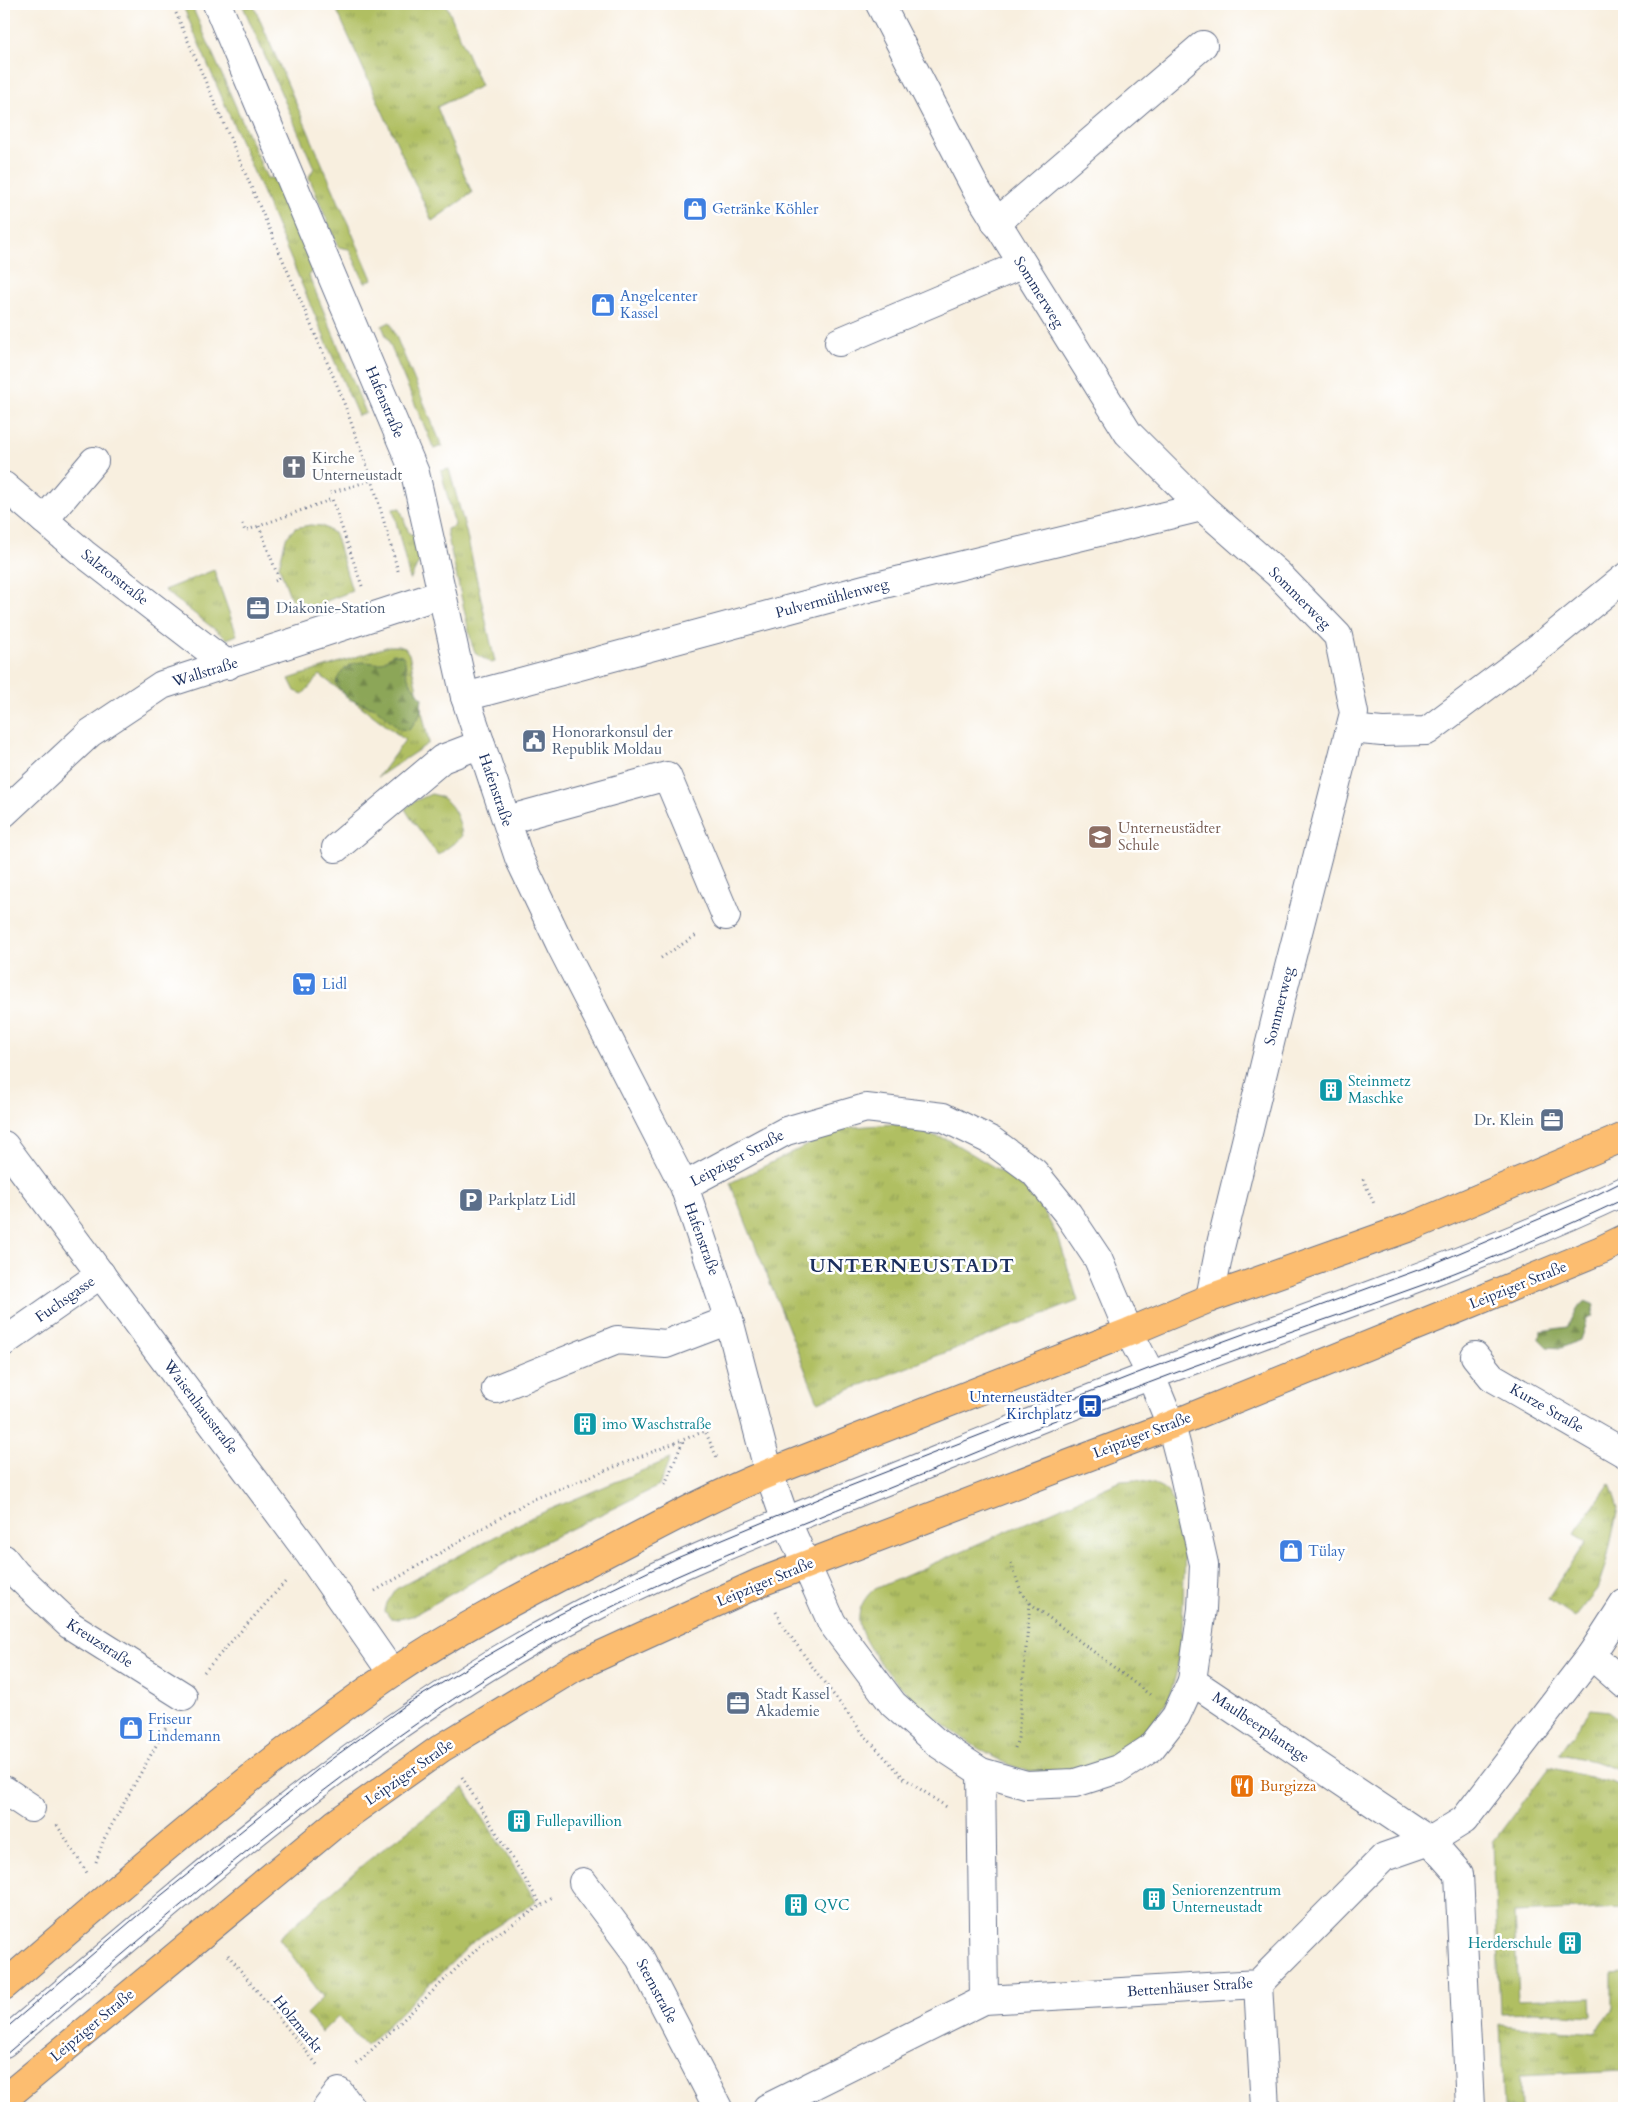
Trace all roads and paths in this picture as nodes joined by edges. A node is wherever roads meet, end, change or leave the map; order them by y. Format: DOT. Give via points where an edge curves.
graph roads {
  1 [pos="172,4"];
  2 [pos="217,4"];
  3 [pos="880,4"];
  4 [pos="1203,45"];
  5 [pos="996,223"];
  6 [pos="1021,264"];
  7 [pos="839,342"];
  8 [pos="94,461"];
  9 [pos="372,480"];
  10 [pos="4,486"];
  11 [pos="332,499"];
  12 [pos="1202,507"];
  13 [pos="44,520"];
  14 [pos="242,524"];
  15 [pos="259,526"];
  16 [pos="1624,578"];
  17 [pos="276,581"];
  18 [pos="360,583"];
  19 [pos="442,594"];
  20 [pos="408,605"];
  21 [pos="228,665"];
  22 [pos="465,697"];
  23 [pos="1350,728"];
  24 [pos="481,744"];
  25 [pos="4,814"];
  26 [pos="507,820"];
  27 [pos="336,848"];
  28 [pos="726,916"];
  29 [pos="661,958"];
  30 [pos="1624,1137"];
  31 [pos="4,1145"];
  32 [pos="1363,1179"];
  33 [pos="684,1186"];
  34 [pos="1624,1191"];
  35 [pos="1378,1212"];
  36 [pos="1624,1239"];
  37 [pos="101,1274"];
  38 [pos="1210,1298"];
  39 [pos="729,1320"];
  40 [pos="1129,1332"];
  41 [pos="4,1342"];
  42 [pos="1475,1356"];
  43 [pos="1151,1375"];
  44 [pos="496,1389"];
  45 [pos="1171,1425"];
  46 [pos="683,1440"];
  47 [pos="1624,1453"];
  48 [pos="718,1461"];
  49 [pos="769,1473"];
  50 [pos="664,1488"];
  51 [pos="787,1521"];
  52 [pos="4,1560"];
  53 [pos="1011,1563"];
  54 [pos="806,1564"];
  55 [pos="286,1581"];
  56 [pos="1030,1603"];
  57 [pos="1624,1604"];
  58 [pos="347,1608"];
  59 [pos="782,1624"];
  60 [pos="1591,1655"];
  61 [pos="392,1673"];
  62 [pos="1192,1681"];
  63 [pos="1624,1684"];
  64 [pos="183,1696"];
  65 [pos="1156,1700"];
  66 [pos="1012,1756"];
  67 [pos="981,1772"];
  68 [pos="462,1777"];
  69 [pos="4,1790"];
  70 [pos="31,1808"];
  71 [pos="981,1820"];
  72 [pos="58,1826"];
  73 [pos="104,1839"];
  74 [pos="1430,1841"];
  75 [pos="90,1879"];
  76 [pos="583,1882"];
  77 [pos="541,1905"];
  78 [pos="239,1970"];
  79 [pos="1258,1984"];
  80 [pos="4,1986"];
  81 [pos="984,2000"];
  82 [pos="4,2043"];
  83 [pos="4,2099"];
  84 [pos="339,2103"];
  85 [pos="718,2108"];
  86 [pos="767,2108"];
  87 [pos="1265,2108"];
  88 [pos="1470,2108"];
  1 -- 9 [label="path" via="340,392"];
  2 -- 19 [label="street, Hafenstraße" via="415,473"];
  3 -- 5 [label="street, Sommerweg"];
  4 -- 5 [label="street"];
  5 -- 6 [label="street, Sommerweg"];
  6 -- 7 [label="street"];
  6 -- 12 [label="street, Sommerweg" via="1128,433"];
  8 -- 13 [label="street"];
  9 -- 11 [label="path" via="330,492"];
  9 -- 20 [label="path"];
  10 -- 13 [label="street, Salztorstraße"];
  11 -- 15 [label="path"];
  11 -- 18 [label="path"];
  12 -- 22 [label="street, Pulvermühlenweg" via="868,588"];
  12 -- 23 [label="street, Sommerweg" via="1278,574 1338,636 1354,713"];
  13 -- 21 [label="street, Salztorstraße"];
  14 -- 15 [label="path" via="245,531"];
  15 -- 17 [label="path" via="280,579"];
  16 -- 23 [label="street" via="1427,731 1382,732"];
  19 -- 20 [label="street, Wallstraße"];
  19 -- 22 [label="street, Hafenstraße"];
  20 -- 21 [label="street, Wallstraße"];
  21 -- 25 [label="street, Wallstraße" via="162,685 90,732"];
  22 -- 24 [label="street, Hafenstraße"];
  23 -- 38 [label="street, Sommerweg" via="1274,1023"];
  24 -- 26 [label="street, Hafenstraße"];
  24 -- 27 [label="street" via="442,759"];
  26 -- 28 [label="street" via="667,776"];
  26 -- 33 [label="street, Hafenstraße" via="519,858 562,948"];
  28 -- 29 [label="path"];
  30 -- 38 [label="main road" via="1413,1226"];
  31 -- 37 [label="street, Waisenhausstraße"];
  32 -- 35 [label="path"];
  33 -- 39 [label="street, Hafenstraße"];
  33 -- 40 [label="street, Leipziger Straße" via="786,1131 866,1108 943,1118 992,1141 1034,1172 1098,1259"];
  34 -- 43 [label="street" via="1427,1275"];
  36 -- 45 [label="main road, Leipziger Straße"];
  37 -- 41 [label="street, Fuchsgasse"];
  37 -- 58 [label="street, Waisenhausstraße"];
  38 -- 40 [label="main road"];
  39 -- 44 [label="street" via="666,1344 617,1340"];
  39 -- 49 [label="street, Hafenstraße"];
  40 -- 43 [label="street"];
  40 -- 49 [label="main road"];
  42 -- 47 [label="street, Kurze Straße" via="1492,1377"];
  43 -- 45 [label="street"];
  43 -- 51 [label="street"];
  45 -- 54 [label="main road, Leipziger Straße"];
  45 -- 62 [label="street" via="1204,1564 1202,1609"];
  46 -- 48 [label="path" via="705,1431"];
  46 -- 50 [label="path"];
  46 -- 58 [label="path" via="529,1501"];
  49 -- 51 [label="street, Hafenstraße"];
  49 -- 61 [label="main road" via="728,1490 502,1607"];
  51 -- 54 [label="street, Hafenstraße"];
  51 -- 82 [label="street" via="608,1600 488,1665 412,1714 253,1834"];
  52 -- 64 [label="street, Kreuzstraße" via="70,1625"];
  53 -- 56 [label="path" via="1022,1594"];
  54 -- 67 [label="street" via="832,1623 893,1704 937,1743"];
  54 -- 83 [label="main road, Leipziger Straße" via="575,1667 440,1749 336,1824"];
  55 -- 64 [label="path"];
  56 -- 65 [label="path"];
  56 -- 66 [label="path" via="1018,1738"];
  57 -- 60 [label="street"];
  58 -- 61 [label="street, Waisenhausstraße"];
  59 -- 71 [label="path" via="864,1735 904,1778 957,1813"];
  60 -- 63 [label="street"];
  60 -- 74 [label="street" via="1464,1820"];
  61 -- 80 [label="main road" via="269,1763 178,1836"];
  62 -- 67 [label="street" via="1176,1716 1151,1748 1119,1769 1075,1783 1026,1785"];
  62 -- 74 [label="street, Maulbeerplantage"];
  64 -- 73 [label="path"];
  67 -- 71 [label="street"];
  68 -- 77 [label="path"];
  69 -- 70 [label="street"];
  71 -- 81 [label="street"];
  72 -- 75 [label="path"];
  74 -- 79 [label="street, Bettenhäuser Straße" via="1384,1857"];
  74 -- 88 [label="street, Maulbeerplantage" via="1459,1874"];
  76 -- 77 [label="path"];
  76 -- 85 [label="street, Sternstraße" via="640,1958"];
  77 -- 84 [label="path" via="482,1944 352,2069"];
  78 -- 84 [label="path, Holzmarkt"];
  79 -- 81 [label="street, Bettenhäuser Straße"];
  79 -- 87 [label="street"];
  81 -- 86 [label="street, Bettenhäuser Straße"];
}
